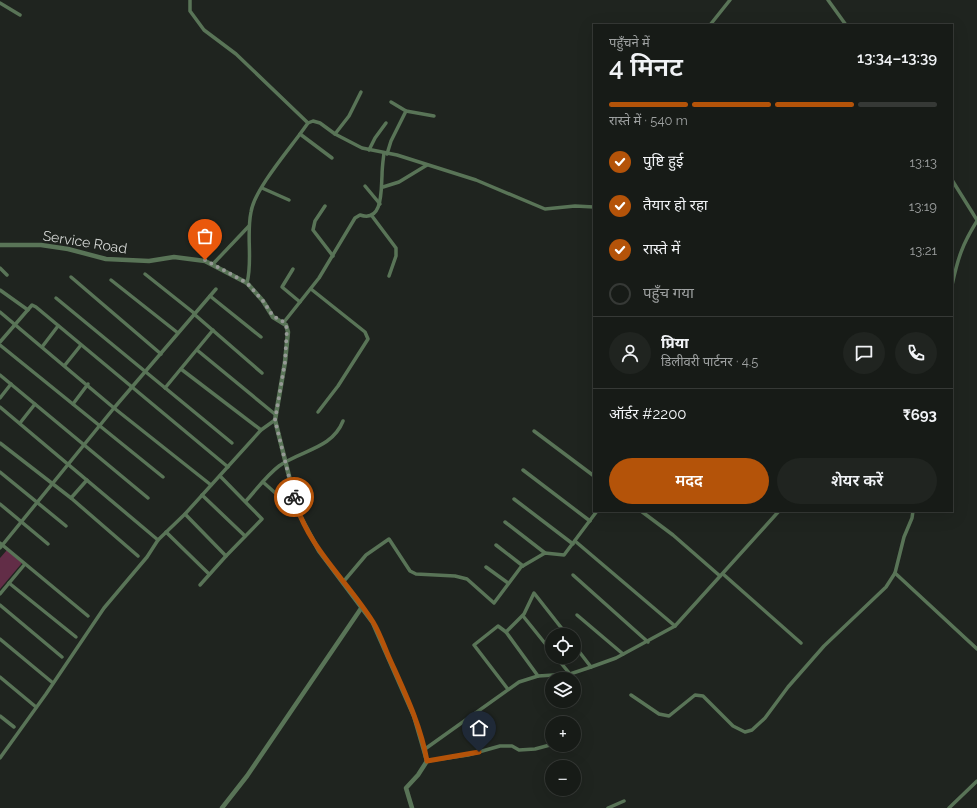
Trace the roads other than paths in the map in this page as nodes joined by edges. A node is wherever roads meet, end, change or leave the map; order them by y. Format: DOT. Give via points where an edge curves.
graph roads {
  1 [pos="190,0"];
  2 [pos="730,0"];
  3 [pos="828,0"];
  4 [pos="0,3"];
  5 [pos="20,15"];
  6 [pos="711,24"];
  7 [pos="845,24"];
  8 [pos="361,92"];
  9 [pos="391,102"];
  10 [pos="406,111"];
  11 [pos="434,116"];
  12 [pos="308,123"];
  13 [pos="386,123"];
  14 [pos="300,134"];
  15 [pos="335,134"];
  16 [pos="369,150"];
  17 [pos="385,154"];
  18 [pos="332,158"];
  19 [pos="427,165"];
  20 [pos="953,182"];
  21 [pos="365,186"];
  22 [pos="382,187"];
  23 [pos="262,188"];
  24 [pos="289,200"];
  25 [pos="380,204"];
  26 [pos="325,206"];
  27 [pos="593,207"];
  28 [pos="372,216"];
  29 [pos="977,221"];
  30 [pos="250,226"];
  31 [pos="0,245"];
  32 [pos="333,256"];
  33 [pos="213,264"];
  34 [pos="0,268"];
  35 [pos="293,269"];
  36 [pos="145,274"];
  37 [pos="7,275"];
  38 [pos="389,276"];
  39 [pos="71,277"];
  40 [pos="111,280"];
  41 [pos="953,281"];
  42 [pos="247,283"];
  43 [pos="216,289"];
  44 [pos="311,289"];
  45 [pos="0,290"];
  46 [pos="210,296"];
  47 [pos="56,298"];
  48 [pos="300,302"];
  49 [pos="28,310"];
  50 [pos="0,312"];
  51 [pos="194,314"];
  52 [pos="284,322"];
  53 [pos="15,325"];
  54 [pos="58,326"];
  55 [pos="213,330"];
  56 [pos="178,333"];
  57 [pos="261,337"];
  58 [pos="0,342"];
  59 [pos="81,345"];
  60 [pos="42,347"];
  61 [pos="197,350"];
  62 [pos="161,354"];
  63 [pos="65,365"];
  64 [pos="181,369"];
  65 [pos="146,372"];
  66 [pos="262,373"];
  67 [pos="0,375"];
  68 [pos="11,384"];
  69 [pos="88,384"];
  70 [pos="131,387"];
  71 [pos="166,388"];
  72 [pos="0,398"];
  73 [pos="35,404"];
  74 [pos="73,404"];
  75 [pos="0,407"];
  76 [pos="114,408"];
  77 [pos="318,412"];
  78 [pos="276,417"];
  79 [pos="343,421"];
  80 [pos="20,423"];
  81 [pos="101,426"];
  82 [pos="260,430"];
  83 [pos="534,431"];
  84 [pos="0,443"];
  85 [pos="232,443"];
  86 [pos="85,446"];
  87 [pos="284,462"];
  88 [pos="68,465"];
  89 [pos="228,467"];
  90 [pos="523,470"];
  91 [pos="0,472"];
  92 [pos="593,475"];
  93 [pos="220,476"];
  94 [pos="162,477"];
  95 [pos="87,480"];
  96 [pos="263,482"];
  97 [pos="53,484"];
  98 [pos="211,485"];
  99 [pos="202,495"];
  100 [pos="71,498"];
  101 [pos="148,498"];
  102 [pos="282,499"];
  103 [pos="514,499"];
  104 [pos="246,501"];
  105 [pos="36,503"];
  106 [pos="0,504"];
  107 [pos="596,512"];
  108 [pos="642,512"];
  109 [pos="778,512"];
  110 [pos="913,512"];
  111 [pos="185,514"];
  112 [pos="590,521"];
  113 [pos="22,522"];
  114 [pos="505,522"];
  115 [pos="66,526"];
  116 [pos="166,532"];
  117 [pos="246,536"];
  118 [pos="158,540"];
  119 [pos="574,543"];
  120 [pos="48,544"];
  121 [pos="1,545"];
  122 [pos="496,546"];
  123 [pos="545,553"];
  124 [pos="138,556"];
  125 [pos="226,556"];
  126 [pos="25,564"];
  127 [pos="523,566"];
  128 [pos="486,567"];
  129 [pos="895,573"];
  130 [pos="209,574"];
  131 [pos="573,575"];
  132 [pos="722,575"];
  133 [pos="344,581"];
  134 [pos="10,583"];
  135 [pos="200,584"];
  136 [pos="508,584"];
  137 [pos="0,594"];
  138 [pos="0,605"];
  139 [pos="362,607"];
  140 [pos="577,615"];
  141 [pos="88,616"];
  142 [pos="523,616"];
  143 [pos="674,626"];
  144 [pos="562,628"];
  145 [pos="506,632"];
  146 [pos="76,637"];
  147 [pos="0,639"];
  148 [pos="648,642"];
  149 [pos="545,643"];
  150 [pos="801,644"];
  151 [pos="977,649"];
  152 [pos="581,654"];
  153 [pos="624,654"];
  154 [pos="62,658"];
  155 [pos="562,664"];
  156 [pos="591,667"];
  157 [pos="568,672"];
  158 [pos="576,672"];
  159 [pos="538,676"];
  160 [pos="545,676"];
  161 [pos="0,677"];
  162 [pos="53,683"];
  163 [pos="507,688"];
  164 [pos="631,695"];
  165 [pos="36,707"];
  166 [pos="0,716"];
  167 [pos="14,727"];
  168 [pos="545,746"];
  169 [pos="425,748"];
  170 [pos="0,758"];
  171 [pos="427,761"];
  172 [pos="977,781"];
  173 [pos="624,801"];
  174 [pos="222,808"];
  175 [pos="412,808"];
  176 [pos="608,808"];
  177 [pos="949,808"];
  1 -- 12 [label="street" via="190,11 204,30 236,54"];
  2 -- 6 [label="street"];
  3 -- 7 [label="street"];
  4 -- 5 [label="street"];
  8 -- 15 [label="street" via="349,116"];
  9 -- 10 [label="street"];
  10 -- 11 [label="street"];
  10 -- 17 [label="street"];
  12 -- 14 [label="street"];
  12 -- 15 [label="street" via="320,123"];
  13 -- 16 [label="street"];
  14 -- 18 [label="street"];
  14 -- 23 [label="street"];
  15 -- 16 [label="street"];
  16 -- 17 [label="street"];
  17 -- 19 [label="street"];
  17 -- 22 [label="street"];
  19 -- 22 [label="street" via="399,182"];
  19 -- 27 [label="street" via="476,180 545,209"];
  20 -- 29 [label="street"];
  21 -- 25 [label="street"];
  22 -- 25 [label="street"];
  23 -- 24 [label="street"];
  23 -- 30 [label="street" via="252,204"];
  25 -- 28 [label="street"];
  26 -- 32 [label="street" via="315,221 313,230"];
  28 -- 32 [label="street" via="360,215 355,218"];
  28 -- 38 [label="street" via="396,248"];
  29 -- 41 [label="street" via="964,241"];
  30 -- 33 [label="street"];
  30 -- 42 [label="street" via="250,270"];
  31 -- 33 [label="street, Service Road" via="41,246 106,259 149,261 174,257 194,258"];
  32 -- 44 [label="street"];
  33 -- 42 [label="street, Service Road"];
  34 -- 37 [label="street"];
  35 -- 48 [label="street" via="282,287"];
  36 -- 51 [label="street"];
  39 -- 62 [label="street"];
  40 -- 56 [label="street"];
  42 -- 52 [label="street, Service Road" via="273,316"];
  43 -- 46 [label="street"];
  44 -- 48 [label="street"];
  44 -- 77 [label="street" via="365,332 368,339"];
  45 -- 49 [label="street"];
  46 -- 51 [label="street"];
  46 -- 57 [label="street"];
  47 -- 65 [label="street"];
  48 -- 52 [label="street"];
  49 -- 53 [label="street"];
  49 -- 54 [label="street" via="32,306 36,307"];
  50 -- 53 [label="street"];
  51 -- 55 [label="street"];
  51 -- 56 [label="street"];
  52 -- 78 [label="street" via="288,332"];
  53 -- 58 [label="street"];
  53 -- 60 [label="street"];
  54 -- 59 [label="street"];
  54 -- 60 [label="street"];
  55 -- 61 [label="street"];
  55 -- 66 [label="street"];
  56 -- 62 [label="street"];
  58 -- 74 [label="street"];
  59 -- 63 [label="street"];
  59 -- 70 [label="street"];
  60 -- 63 [label="street"];
  61 -- 64 [label="street"];
  61 -- 78 [label="street"];
  62 -- 65 [label="street"];
  63 -- 69 [label="street"];
  64 -- 71 [label="street"];
  64 -- 82 [label="street"];
  65 -- 70 [label="street"];
  65 -- 71 [label="street"];
  67 -- 68 [label="street"];
  68 -- 72 [label="street"];
  68 -- 73 [label="street"];
  69 -- 74 [label="street"];
  69 -- 76 [label="street"];
  70 -- 76 [label="street"];
  70 -- 89 [label="street"];
  71 -- 85 [label="street"];
  73 -- 80 [label="street"];
  73 -- 86 [label="street"];
  74 -- 81 [label="street"];
  75 -- 80 [label="street"];
  76 -- 81 [label="street"];
  76 -- 98 [label="street"];
  78 -- 82 [label="street"];
  78 -- 87 [label="street"];
  79 -- 87 [label="street" via="336,435 327,442"];
  80 -- 88 [label="street"];
  81 -- 86 [label="street"];
  81 -- 94 [label="street"];
  82 -- 89 [label="street"];
  83 -- 92 [label="street"];
  84 -- 97 [label="street"];
  86 -- 88 [label="street"];
  86 -- 101 [label="street"];
  87 -- 96 [label="street"];
  87 -- 133 [label="street" via="301,519 319,551"];
  88 -- 95 [label="street"];
  88 -- 97 [label="street"];
  89 -- 93 [label="street"];
  90 -- 112 [label="street"];
  91 -- 105 [label="street"];
  93 -- 98 [label="street"];
  93 -- 104 [label="street"];
  95 -- 100 [label="street"];
  95 -- 118 [label="street"];
  96 -- 102 [label="street"];
  96 -- 104 [label="street"];
  97 -- 100 [label="street"];
  97 -- 105 [label="street"];
  98 -- 99 [label="street"];
  99 -- 111 [label="street"];
  99 -- 117 [label="street"];
  100 -- 124 [label="street"];
  103 -- 119 [label="street"];
  104 -- 117 [label="street" via="262,518"];
  105 -- 113 [label="street"];
  105 -- 115 [label="street"];
  106 -- 113 [label="street"];
  107 -- 112 [label="street"];
  108 -- 132 [label="street"];
  109 -- 132 [label="street"];
  110 -- 129 [label="street"];
  111 -- 116 [label="street"];
  111 -- 125 [label="street"];
  112 -- 119 [label="street"];
  113 -- 120 [label="street"];
  113 -- 121 [label="street"];
  114 -- 123 [label="street"];
  116 -- 118 [label="street"];
  116 -- 130 [label="street"];
  117 -- 125 [label="street"];
  118 -- 162 [label="street" via="104,608"];
  119 -- 123 [label="street" via="564,555"];
  119 -- 143 [label="street"];
  121 -- 126 [label="street"];
  122 -- 127 [label="street"];
  123 -- 127 [label="street"];
  125 -- 130 [label="street"];
  126 -- 134 [label="street"];
  126 -- 141 [label="street"];
  127 -- 136 [label="street"];
  128 -- 136 [label="street"];
  129 -- 151 [label="street"];
  129 -- 164 [label="street" via="886,587 824,646 765,718 752,730 745,732 733,726 702,696 695,695 669,716 659,714"];
  130 -- 135 [label="street"];
  131 -- 148 [label="street"];
  132 -- 143 [label="street"];
  132 -- 150 [label="street"];
  133 -- 136 [label="street" via="366,555 389,539 410,571 416,574 466,579 494,603"];
  133 -- 139 [label="street"];
  134 -- 137 [label="street"];
  134 -- 146 [label="street"];
  138 -- 154 [label="street"];
  139 -- 169 [label="street" via="382,640 407,696"];
  139 -- 174 [label="street" via="247,776"];
  140 -- 153 [label="street"];
  142 -- 144 [label="street" via="534,593"];
  142 -- 145 [label="street"];
  142 -- 149 [label="street"];
  143 -- 148 [label="street"];
  145 -- 159 [label="street"];
  145 -- 163 [label="street" via="498,626 474,645"];
  147 -- 162 [label="street"];
  148 -- 153 [label="street"];
  152 -- 156 [label="street"];
  153 -- 156 [label="street"];
  155 -- 157 [label="street"];
  156 -- 158 [label="street"];
  159 -- 160 [label="street"];
  159 -- 163 [label="street"];
  161 -- 165 [label="street"];
  162 -- 165 [label="street"];
  163 -- 169 [label="street"];
  165 -- 170 [label="street"];
  166 -- 167 [label="street"];
  168 -- 171 [label="street" via="519,750 512,746 500,746 468,755"];
  169 -- 171 [label="street"];
  171 -- 175 [label="street" via="406,788"];
  172 -- 177 [label="street"];
  173 -- 176 [label="street"];
}
